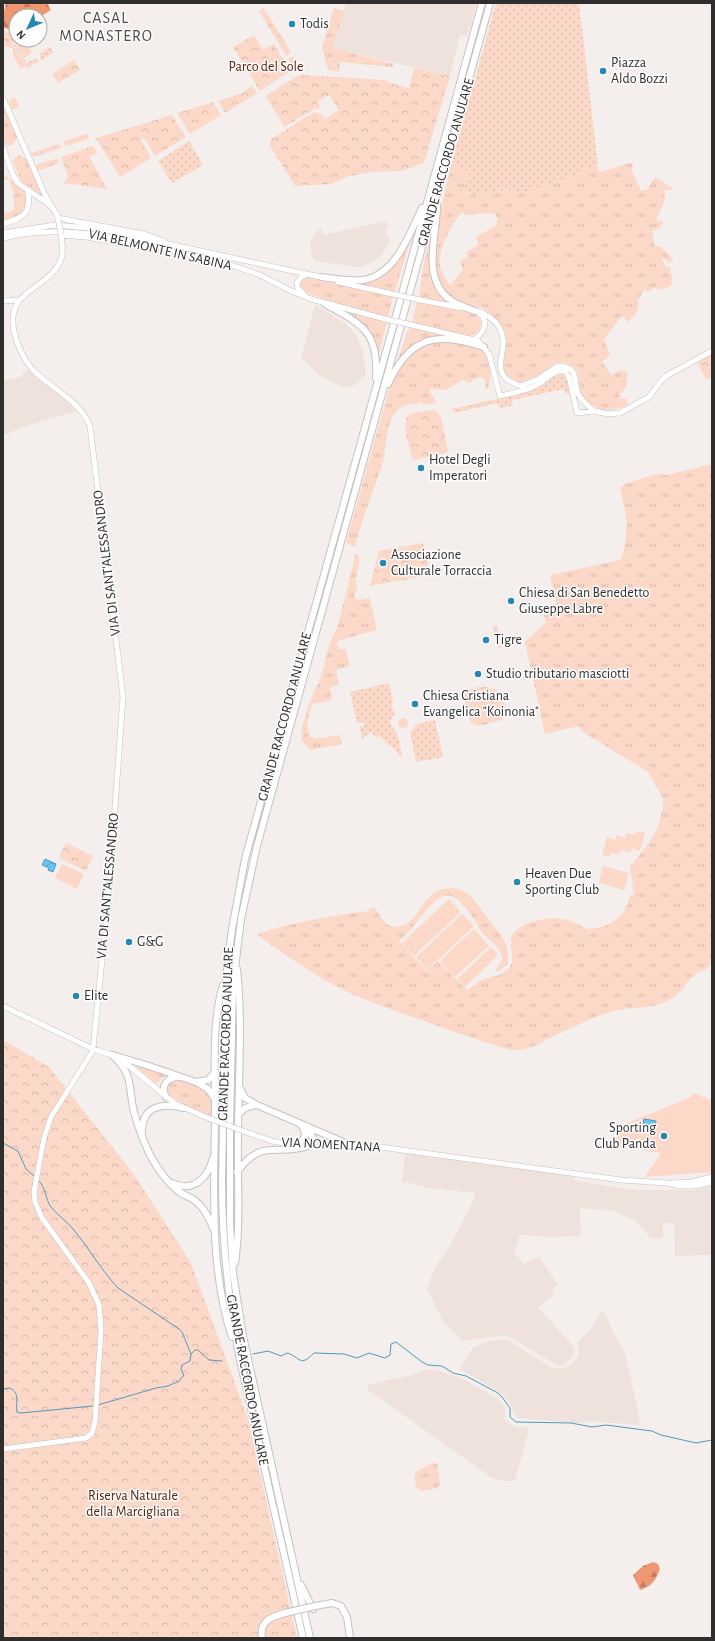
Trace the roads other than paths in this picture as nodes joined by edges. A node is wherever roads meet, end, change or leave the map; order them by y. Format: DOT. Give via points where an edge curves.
graph roads {
  1 [pos="482,3"];
  2 [pos="490,3"];
  3 [pos="3,98"];
  4 [pos="3,148"];
  5 [pos="28,190"];
  6 [pos="429,194"];
  7 [pos="437,194"];
  8 [pos="57,216"];
  9 [pos="3,224"];
  10 [pos="3,233"];
  11 [pos="61,235"];
  12 [pos="74,236"];
  13 [pos="3,238"];
  14 [pos="172,245"];
  15 [pos="62,247"];
  16 [pos="154,247"];
  17 [pos="309,274"];
  18 [pos="322,277"];
  19 [pos="311,299"];
  20 [pos="18,300"];
  21 [pos="3,301"];
  22 [pos="325,304"];
  23 [pos="475,311"];
  24 [pos="454,339"];
  25 [pos="475,339"];
  26 [pos="484,347"];
  27 [pos="712,351"];
  28 [pos="564,368"];
  29 [pos="375,392"];
  30 [pos="380,402"];
  31 [pos="594,411"];
  32 [pos="236,956"];
  33 [pos="226,976"];
  34 [pos="3,1006"];
  35 [pos="92,1049"];
  36 [pos="112,1055"];
  37 [pos="215,1070"];
  38 [pos="180,1077"];
  39 [pos="196,1082"];
  40 [pos="238,1086"];
  41 [pos="166,1097"];
  42 [pos="215,1100"];
  43 [pos="257,1106"];
  44 [pos="184,1108"];
  45 [pos="238,1116"];
  46 [pos="299,1123"];
  47 [pos="306,1126"];
  48 [pos="143,1139"];
  49 [pos="292,1145"];
  50 [pos="350,1145"];
  51 [pos="308,1146"];
  52 [pos="215,1151"];
  53 [pos="237,1172"];
  54 [pos="712,1177"];
  55 [pos="168,1181"];
  56 [pos="712,1182"];
  57 [pos="667,1184"];
  58 [pos="215,1235"];
  59 [pos="233,1273"];
  60 [pos="240,1360"];
  61 [pos="3,1449"];
  62 [pos="298,1580"];
  63 [pos="314,1608"];
  64 [pos="262,1638"];
  65 [pos="303,1638"];
  66 [pos="310,1638"];
  67 [pos="350,1638"];
  1 -- 6 [label="highway, GRANDE RACCORDO ANULARE"];
  2 -- 7 [label="highway, GRANDE RACCORDO ANULARE"];
  3 -- 8 [label="street" via="45,195"];
  4 -- 5 [label="street" via="17,182"];
  5 -- 8 [label="street" via="47,204"];
  5 -- 9 [label="street" via="29,206 26,213 19,219"];
  6 -- 18 [label="highway" via="397,256 385,269 363,280"];
  6 -- 29 [label="highway, GRANDE RACCORDO ANULARE"];
  7 -- 23 [label="highway" via="434,276 439,287 449,298"];
  7 -- 30 [label="highway, GRANDE RACCORDO ANULARE"];
  8 -- 11 [label="street, bridge"];
  8 -- 14 [label="street" via="146,234"];
  10 -- 14 [label="street, VIA BELMONTE IN SABINA" via="55,225 75,226"];
  11 -- 12 [label="street"];
  11 -- 15 [label="street"];
  12 -- 15 [label="street" via="66,240"];
  12 -- 16 [label="street"];
  13 -- 16 [label="street, VIA BELMONTE IN SABINA" via="34,232 74,231"];
  14 -- 17 [label="street, VIA BELMONTE IN SABINA"];
  15 -- 20 [label="street" via="60,260 53,272"];
  16 -- 19 [label="street, VIA BELMONTE IN SABINA" via="228,264 260,275"];
  17 -- 18 [label="street, VIA BELMONTE IN SABINA"];
  17 -- 19 [label="street, VIA BELMONTE IN SABINA" via="300,278 297,286"];
  18 -- 23 [label="street, VIA BELMONTE IN SABINA, bridge"];
  19 -- 22 [label="street, VIA BELMONTE IN SABINA"];
  20 -- 21 [label="street"];
  20 -- 35 [label="street, VIA DI SANT'ALESSANDRO" via="13,319 14,330 25,359 37,373 79,408 90,426 123,697"];
  22 -- 25 [label="street, VIA BELMONTE IN SABINA, bridge"];
  22 -- 29 [label="highway" via="359,323 370,338 377,358"];
  23 -- 25 [label="street" via="483,318 484,326 482,333"];
  23 -- 28 [label="street, VIA BELMONTE IN SABINA" via="488,315 496,324 503,339 501,367 503,375 510,382 521,386 538,379 553,368"];
  24 -- 25 [label="highway"];
  24 -- 26 [label="highway"];
  24 -- 30 [label="highway" via="436,339 411,350 396,368"];
  25 -- 26 [label="street, VIA BELMONTE IN SABINA"];
  26 -- 28 [label="street, VIA BELMONTE IN SABINA" via="489,354 500,396 538,385"];
  27 -- 31 [label="street" via="664,378 649,397 620,413"];
  28 -- 31 [label="street" via="570,369 574,374 578,393"];
  28 -- 31 [label="street" via="580,412"];
  29 -- 33 [label="highway, GRANDE RACCORDO ANULARE" via="245,859"];
  30 -- 32 [label="highway, GRANDE RACCORDO ANULARE" via="257,846"];
  32 -- 40 [label="highway" via="239,1013"];
  32 -- 59 [label="highway, GRANDE RACCORDO ANULARE" via="232,1007 230,1126"];
  33 -- 37 [label="highway" via="218,1002"];
  33 -- 60 [label="highway, GRANDE RACCORDO ANULARE" via="222,1208 225,1269"];
  34 -- 35 [label="street, VIA NOMENTANA"];
  35 -- 36 [label="street, VIA NOMENTANA"];
  35 -- 61 [label="street" via="51,1117 34,1184 34,1200 42,1218 88,1283 99,1305 101,1331 95,1422 92,1433 86,1438"];
  36 -- 38 [label="highway"];
  36 -- 41 [label="street, VIA NOMENTANA" via="131,1066"];
  36 -- 48 [label="highway" via="127,1074 134,1111"];
  37 -- 39 [label="highway" via="208,1080"];
  37 -- 42 [label="highway"];
  38 -- 39 [label="highway"];
  38 -- 41 [label="highway" via="173,1077 165,1083 163,1091"];
  39 -- 42 [label="highway" via="208,1089"];
  40 -- 43 [label="highway" via="245,1098"];
  40 -- 45 [label="highway"];
  41 -- 44 [label="street, VIA NOMENTANA"];
  42 -- 52 [label="highway"];
  43 -- 45 [label="highway" via="245,1108"];
  43 -- 46 [label="highway"];
  44 -- 48 [label="highway" via="165,1105 154,1108 143,1121"];
  44 -- 49 [label="street, VIA NOMENTANA, bridge" via="242,1131"];
  45 -- 53 [label="highway"];
  46 -- 47 [label="highway"];
  46 -- 49 [label="highway" via="304,1129 305,1137"];
  47 -- 50 [label="highway"];
  47 -- 51 [label="highway" via="313,1138"];
  48 -- 55 [label="highway" via="156,1165"];
  49 -- 51 [label="street, VIA NOMENTANA"];
  50 -- 51 [label="street, VIA NOMENTANA"];
  50 -- 57 [label="street, VIA NOMENTANA"];
  51 -- 53 [label="highway" via="257,1153 248,1158"];
  52 -- 55 [label="highway" via="209,1169 198,1183 182,1186"];
  52 -- 58 [label="highway"];
  53 -- 59 [label="highway" via="238,1242"];
  54 -- 57 [label="street, VIA NOMENTANA"];
  55 -- 58 [label="highway" via="199,1205 209,1219"];
  56 -- 57 [label="street, VIA NOMENTANA" via="688,1187"];
  58 -- 60 [label="highway" via="222,1306"];
  59 -- 62 [label="highway, GRANDE RACCORDO ANULARE" via="243,1336"];
  60 -- 65 [label="highway, GRANDE RACCORDO ANULARE"];
  62 -- 63 [label="highway"];
  62 -- 66 [label="highway, GRANDE RACCORDO ANULARE"];
  63 -- 64 [label="highway, bridge" via="270,1618 265,1621 261,1630"];
  63 -- 67 [label="highway" via="332,1603 341,1606 347,1617"];
}
